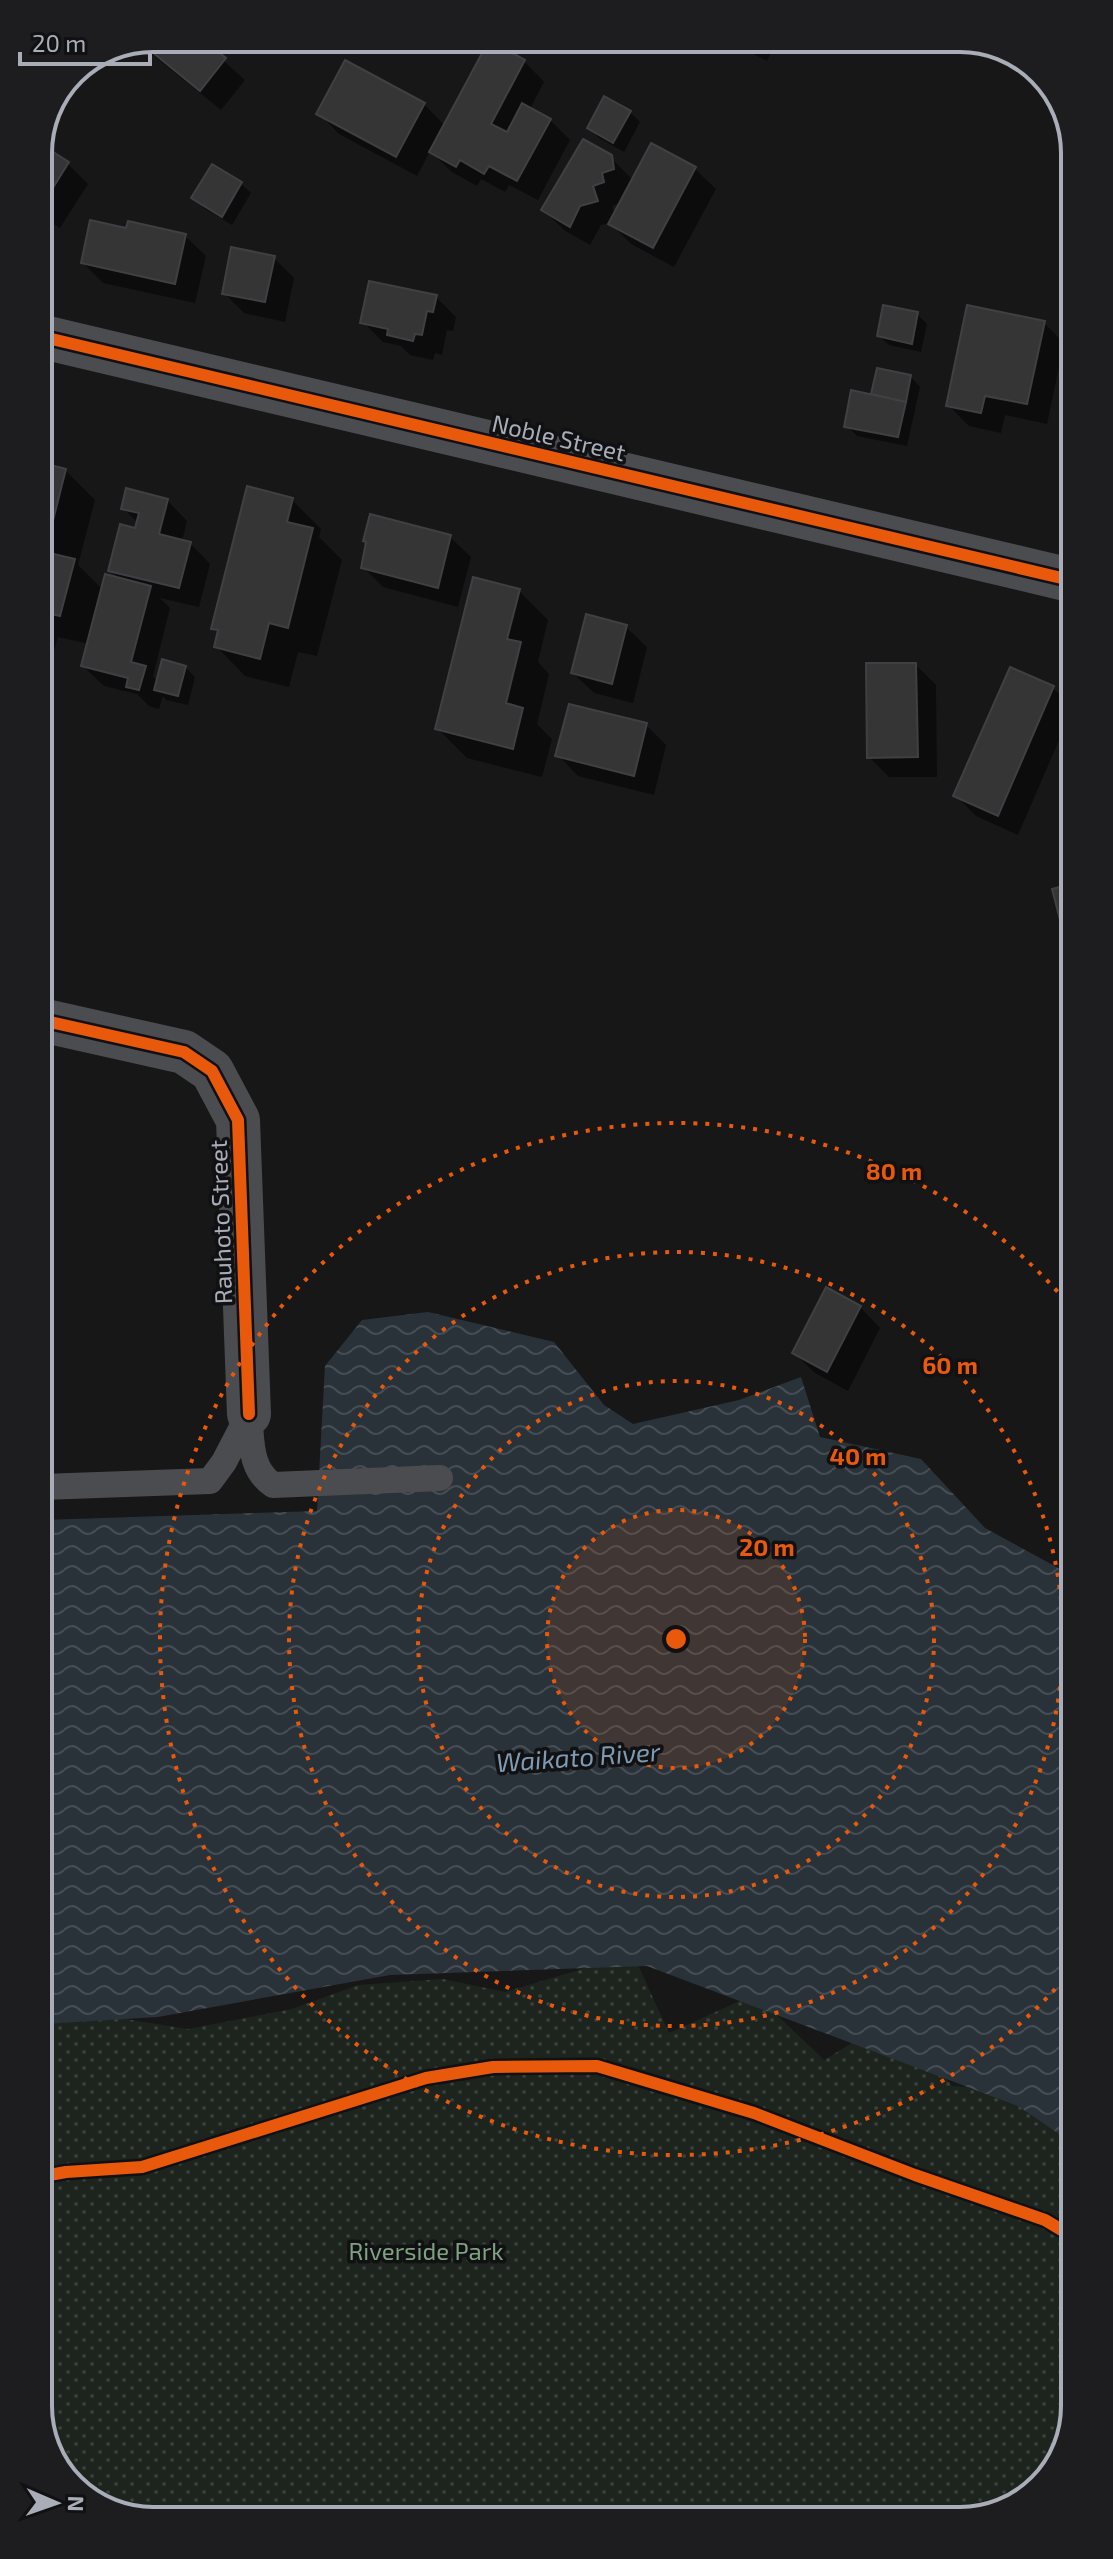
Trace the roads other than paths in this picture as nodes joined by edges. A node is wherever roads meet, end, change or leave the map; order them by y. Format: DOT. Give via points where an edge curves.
graph roads {
  1 [pos="52,339"];
  2 [pos="1061,578"];
  3 [pos="52,1022"];
  4 [pos="249,1414"];
  5 [pos="440,1478"];
  6 [pos="52,1487"];
  1 -- 2 [label="street, Noble Street"];
  3 -- 4 [label="street, Rauhoto Street" via="184,1052 212,1071 238,1120"];
  4 -- 5 [label="lane" via="255,1465 273,1485"];
  4 -- 6 [label="lane" via="210,1481"];
}
